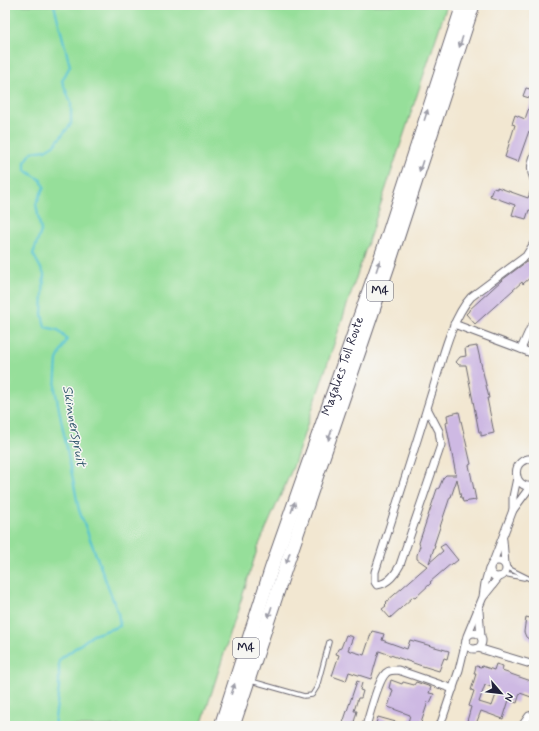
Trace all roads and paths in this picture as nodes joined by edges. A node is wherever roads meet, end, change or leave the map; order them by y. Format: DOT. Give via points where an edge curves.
graph roads {
  1 [pos="463,5"];
  2 [pos="473,5"];
  3 [pos="534,156"];
  4 [pos="534,179"];
  5 [pos="534,243"];
  6 [pos="454,324"];
  7 [pos="534,324"];
  8 [pos="521,349"];
  9 [pos="534,354"];
  10 [pos="427,408"];
  11 [pos="534,457"];
  12 [pos="517,478"];
  13 [pos="532,487"];
  14 [pos="513,510"];
  15 [pos="502,538"];
  16 [pos="493,562"];
  17 [pos="506,566"];
  18 [pos="489,569"];
  19 [pos="501,576"];
  20 [pos="529,579"];
  21 [pos="534,581"];
  22 [pos="483,598"];
  23 [pos="479,608"];
  24 [pos="482,638"];
  25 [pos="467,639"];
  26 [pos="329,642"];
  27 [pos="477,649"];
  28 [pos="495,652"];
  29 [pos="534,664"];
  30 [pos="459,670"];
  31 [pos="248,680"];
  32 [pos="453,689"];
  33 [pos="534,715"];
  34 [pos="221,726"];
  35 [pos="233,726"];
  36 [pos="366,726"];
  37 [pos="440,726"];
  38 [pos="522,726"];
  34 -- 1 [label="highway, Magalies Toll Route / M4, one-way" via="271,570 383,251"];
  2 -- 31 [label="highway, Magalies Toll Route / M4, one-way"];
  3 -- 4 [label="street" via="531,165"];
  5 -- 6 [label="street" via="526,256 471,297"];
  6 -- 8 [label="street"];
  6 -- 10 [label="street"];
  7 -- 8 [label="street"];
  8 -- 9 [label="street"];
  10 -- 10 [label="street" via="375,572 374,582 377,585 391,578 400,565 441,444 439,431"];
  11 -- 12 [label="street" via="521,462 516,470"];
  12 -- 13 [label="street" via="522,484"];
  12 -- 14 [label="street"];
  13 -- 14 [label="street"];
  14 -- 15 [label="street"];
  15 -- 16 [label="street"];
  15 -- 17 [label="street"];
  16 -- 17 [label="street" via="501,561"];
  16 -- 18 [label="street"];
  17 -- 19 [label="street"];
  17 -- 20 [label="lane"];
  18 -- 19 [label="street" via="491,574"];
  18 -- 22 [label="street"];
  19 -- 20 [label="lane"];
  19 -- 22 [label="street" via="490,586"];
  20 -- 21 [label="lane"];
  22 -- 23 [label="street"];
  23 -- 24 [label="street"];
  23 -- 25 [label="street"];
  24 -- 25 [label="street" via="475,632"];
  24 -- 27 [label="street" via="482,644"];
  24 -- 28 [label="street"];
  25 -- 27 [label="street" via="468,646"];
  25 -- 30 [label="street"];
  26 -- 31 [label="lane" via="317,687 312,695 304,696"];
  27 -- 28 [label="street"];
  27 -- 30 [label="street" via="469,654"];
  28 -- 29 [label="street"];
  30 -- 32 [label="street"];
  31 -- 35 [label="highway, Magalies Toll Route / M4"];
  32 -- 36 [label="street" via="398,670 387,672 380,681"];
  32 -- 37 [label="street"];
  33 -- 38 [label="street" via="529,716"];
}
